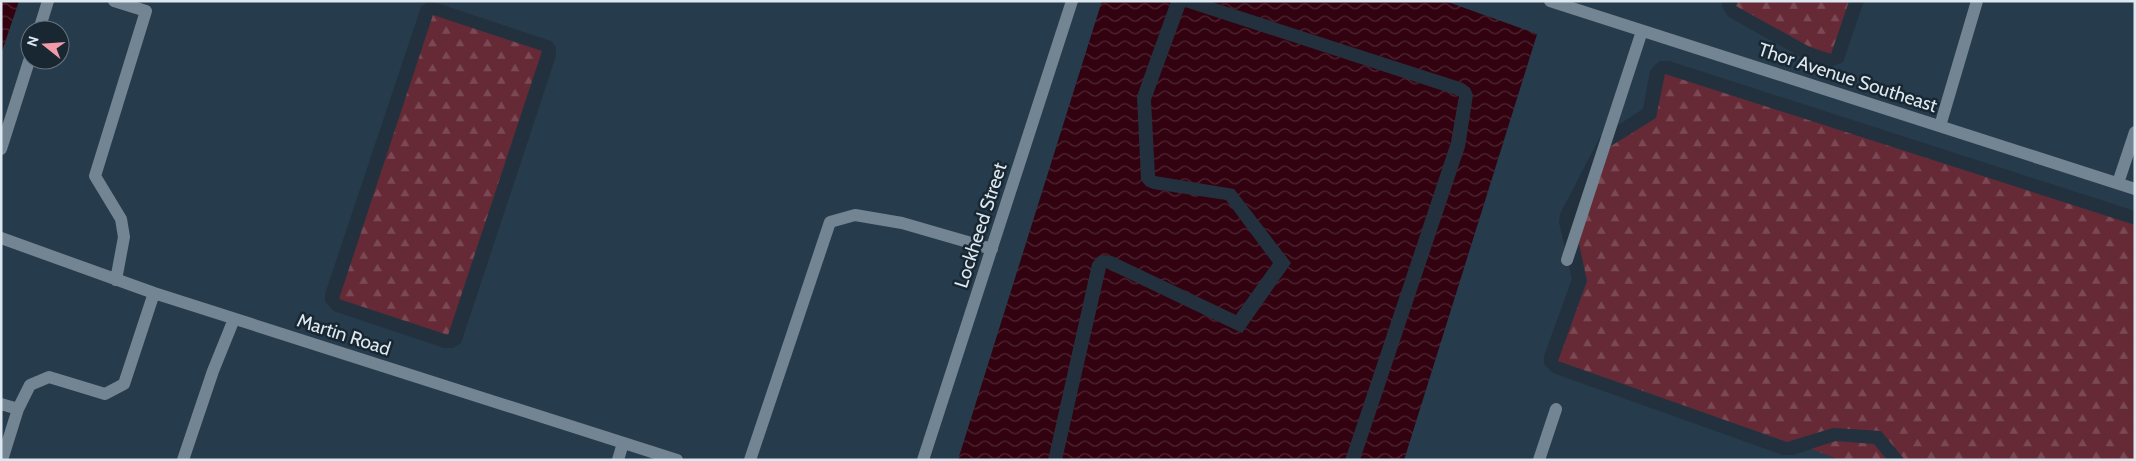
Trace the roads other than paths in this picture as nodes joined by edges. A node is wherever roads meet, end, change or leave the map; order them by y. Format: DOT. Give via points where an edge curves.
graph roads {
  1 [pos="48,1"];
  2 [pos="114,1"];
  3 [pos="1072,1"];
  4 [pos="1550,1"];
  5 [pos="1977,1"];
  6 [pos="42,20"];
  7 [pos="1642,31"];
  8 [pos="26,70"];
  9 [pos="1940,126"];
  10 [pos="2135,132"];
  11 [pos="1,149"];
  12 [pos="2118,183"];
  13 [pos="2135,188"];
  14 [pos="1,238"];
  15 [pos="992,249"];
  16 [pos="1567,260"];
  17 [pos="116,280"];
  18 [pos="154,293"];
  19 [pos="234,319"];
  20 [pos="1,404"];
  21 [pos="18,409"];
  22 [pos="1556,409"];
  23 [pos="623,443"];
  24 [pos="2,460"];
  25 [pos="183,460"];
  26 [pos="618,460"];
  27 [pos="676,460"];
  28 [pos="750,460"];
  29 [pos="924,460"];
  30 [pos="1538,460"];
  1 -- 6 [label="street"];
  2 -- 17 [label="street" via="146,11 95,176 121,219 124,237"];
  3 -- 15 [label="street, Lockheed Street"];
  4 -- 7 [label="street, Thor Avenue Southeast"];
  5 -- 9 [label="street"];
  7 -- 9 [label="street, Thor Avenue Southeast"];
  7 -- 16 [label="street"];
  8 -- 11 [label="street"];
  9 -- 12 [label="street, Thor Avenue Southeast"];
  10 -- 12 [label="street"];
  12 -- 13 [label="street, Thor Avenue Southeast"];
  14 -- 17 [label="street, Martin Road"];
  15 -- 28 [label="street" via="902,222 855,215 830,222"];
  15 -- 29 [label="street, Lockheed Street"];
  17 -- 18 [label="street, Martin Road"];
  18 -- 19 [label="street, Martin Road"];
  18 -- 21 [label="street" via="124,384 105,394 49,377 30,385"];
  19 -- 23 [label="street, Martin Road"];
  19 -- 25 [label="street"];
  20 -- 21 [label="street"];
  21 -- 24 [label="street"];
  22 -- 30 [label="street"];
  23 -- 26 [label="street"];
  23 -- 27 [label="street, Martin Road"];
}
